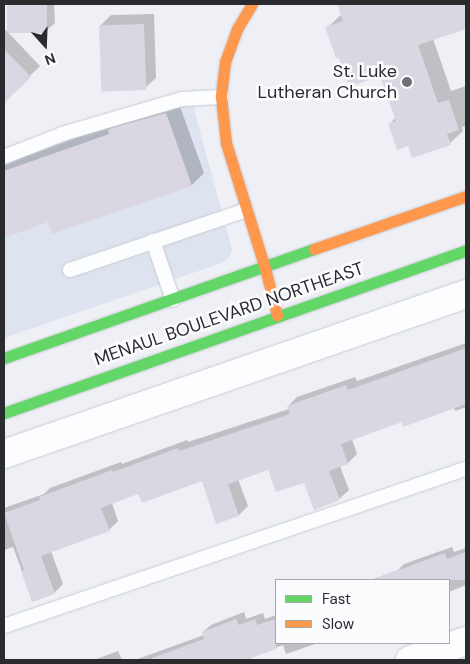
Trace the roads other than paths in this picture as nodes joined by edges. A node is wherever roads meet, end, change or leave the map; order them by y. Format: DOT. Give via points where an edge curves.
graph roads {
  1 [pos="252,4"];
  2 [pos="220,97"];
  3 [pos="4,157"];
  4 [pos="466,196"];
  5 [pos="246,210"];
  6 [pos="153,241"];
  7 [pos="466,250"];
  8 [pos="265,268"];
  9 [pos="70,270"];
  10 [pos="466,294"];
  11 [pos="173,300"];
  12 [pos="277,315"];
  13 [pos="4,358"];
  14 [pos="4,413"];
  15 [pos="4,454"];
  16 [pos="466,469"];
  17 [pos="4,626"];
  18 [pos="466,641"];
  19 [pos="410,660"];
  1 -- 2 [label="main road" via="237,29 225,62"];
  2 -- 3 [label="lane" via="182,100 62,134"];
  2 -- 5 [label="main road" via="226,143"];
  4 -- 8 [label="main road, MENAUL BOULEVARD NORTHEAST"];
  5 -- 6 [label="lane"];
  5 -- 8 [label="main road"];
  6 -- 9 [label="lane"];
  6 -- 11 [label="lane"];
  7 -- 12 [label="main road, MENAUL BOULEVARD NORTHEAST"];
  8 -- 11 [label="main road, MENAUL BOULEVARD NORTHEAST"];
  8 -- 12 [label="main road"];
  10 -- 15 [label="street"];
  11 -- 13 [label="main road, MENAUL BOULEVARD NORTHEAST"];
  12 -- 14 [label="main road, MENAUL BOULEVARD NORTHEAST"];
  16 -- 17 [label="lane"];
  18 -- 19 [label="street"];
}
